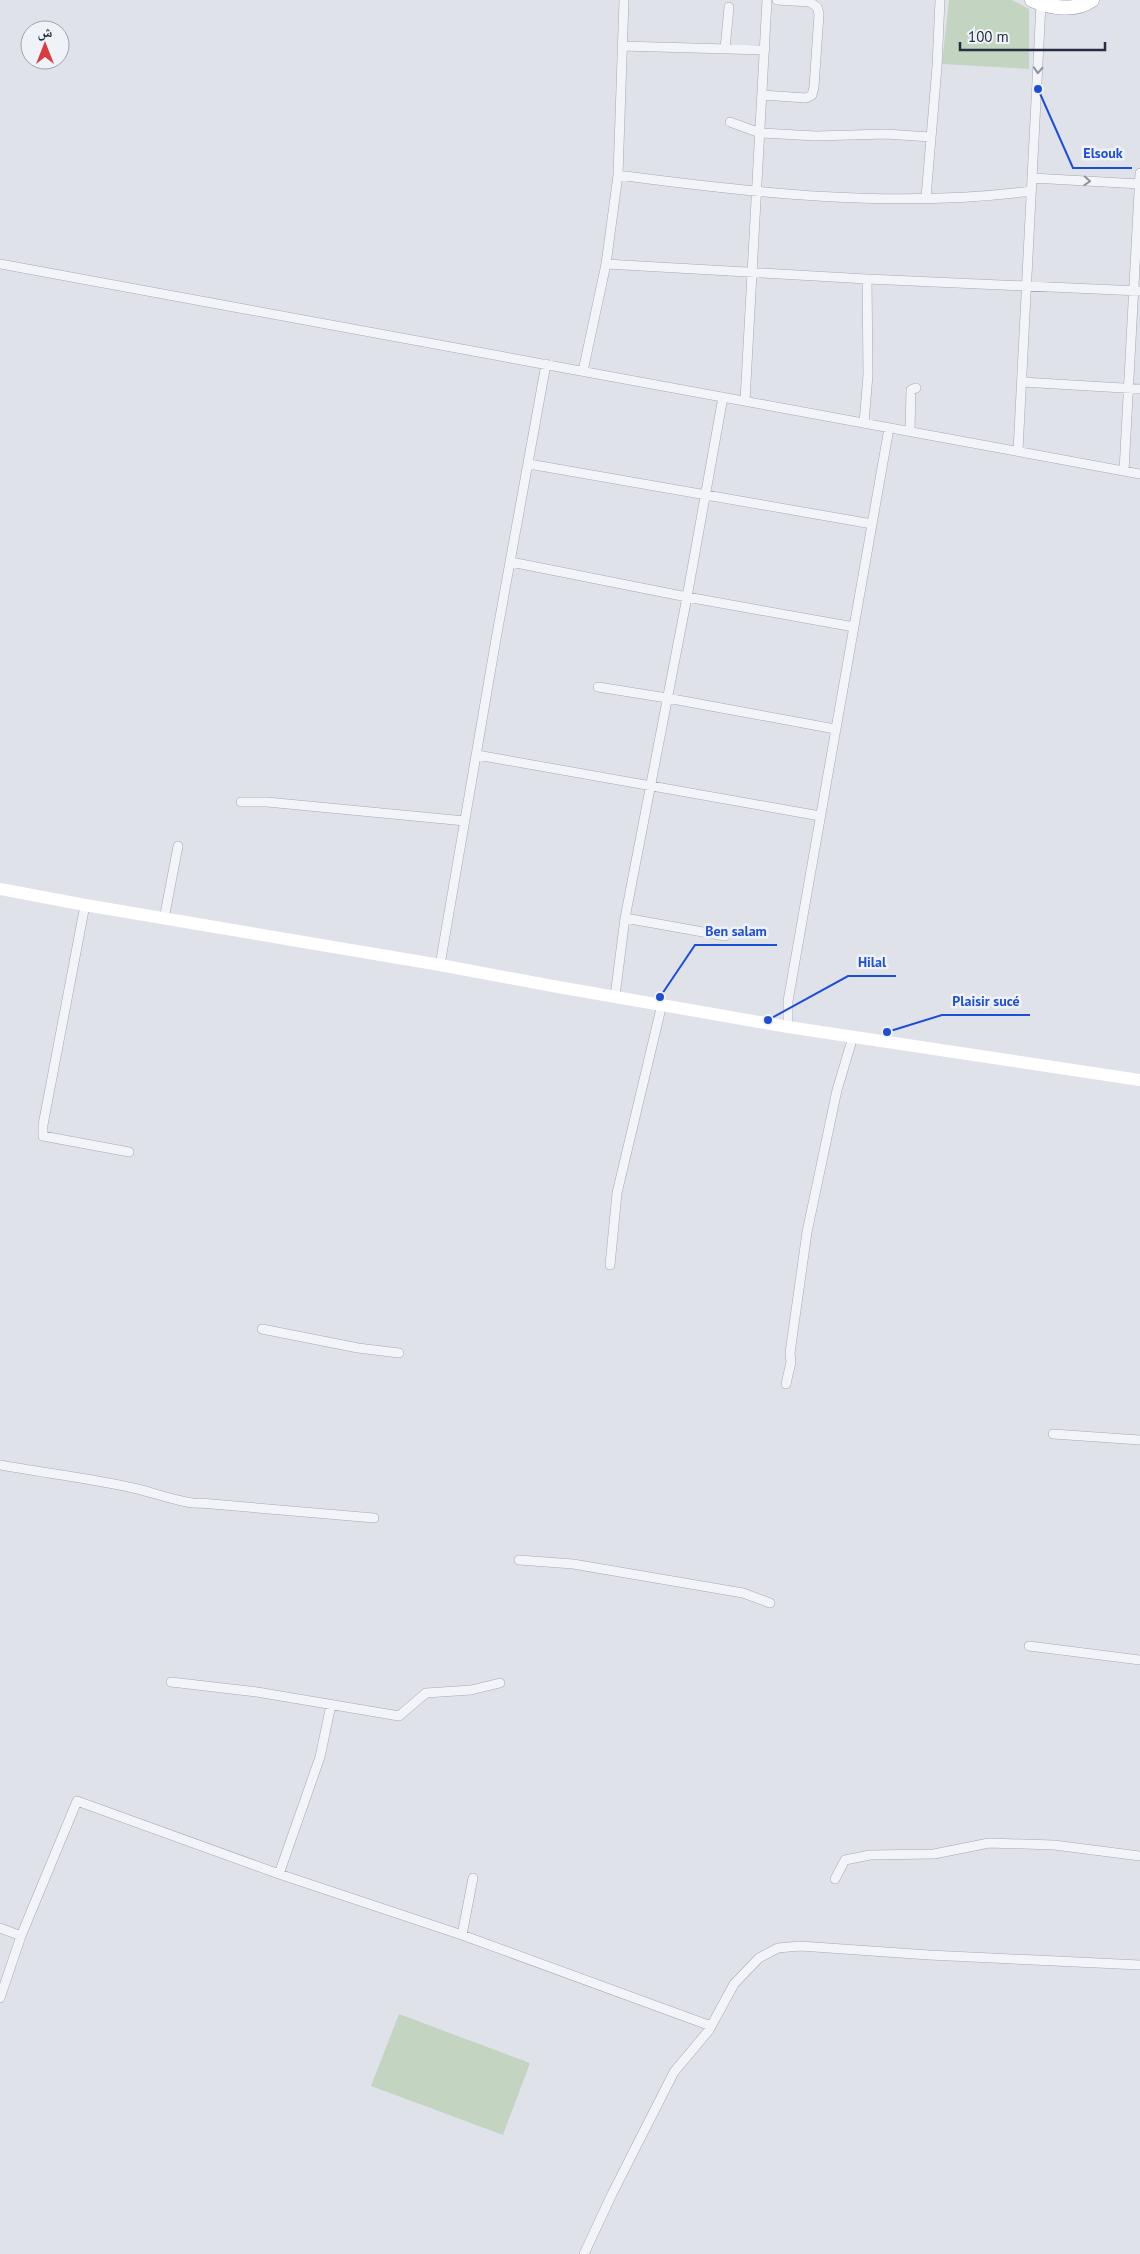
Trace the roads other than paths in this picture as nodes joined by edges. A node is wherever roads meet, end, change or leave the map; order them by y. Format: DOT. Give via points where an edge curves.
graph roads {
  1 [pos="624,0"];
  2 [pos="767,0"];
  3 [pos="777,0"];
  4 [pos="940,0"];
  5 [pos="1092,0"];
  6 [pos="1037,2"];
  7 [pos="729,7"];
  8 [pos="622,46"];
  9 [pos="725,49"];
  10 [pos="765,50"];
  11 [pos="762,95"];
  12 [pos="730,122"];
  13 [pos="760,133"];
  14 [pos="930,136"];
  15 [pos="1140,173"];
  16 [pos="618,175"];
  17 [pos="1032,178"];
  18 [pos="1140,184"];
  19 [pos="756,190"];
  20 [pos="1030,191"];
  21 [pos="926,197"];
  22 [pos="0,264"];
  23 [pos="606,264"];
  24 [pos="752,273"];
  25 [pos="866,279"];
  26 [pos="1026,287"];
  27 [pos="1137,291"];
  28 [pos="546,364"];
  29 [pos="583,371"];
  30 [pos="1022,382"];
  31 [pos="916,388"];
  32 [pos="1129,388"];
  33 [pos="1140,389"];
  34 [pos="723,397"];
  35 [pos="745,401"];
  36 [pos="864,423"];
  37 [pos="889,428"];
  38 [pos="910,431"];
  39 [pos="1018,451"];
  40 [pos="528,464"];
  41 [pos="1124,471"];
  42 [pos="1140,474"];
  43 [pos="705,495"];
  44 [pos="872,524"];
  45 [pos="511,562"];
  46 [pos="687,597"];
  47 [pos="854,627"];
  48 [pos="598,687"];
  49 [pos="667,698"];
  50 [pos="836,729"];
  51 [pos="477,754"];
  52 [pos="650,786"];
  53 [pos="241,802"];
  54 [pos="820,816"];
  55 [pos="464,821"];
  56 [pos="178,846"];
  57 [pos="0,889"];
  58 [pos="85,906"];
  59 [pos="625,918"];
  60 [pos="164,919"];
  61 [pos="725,936"];
  62 [pos="440,964"];
  63 [pos="614,996"];
  64 [pos="662,1004"];
  65 [pos="788,1027"];
  66 [pos="853,1037"];
  67 [pos="1140,1080"];
  68 [pos="128,1152"];
  69 [pos="610,1265"];
  70 [pos="262,1329"];
  71 [pos="399,1353"];
  72 [pos="786,1384"];
  73 [pos="1053,1434"];
  74 [pos="1140,1440"];
  75 [pos="0,1465"];
  76 [pos="374,1518"];
  77 [pos="519,1560"];
  78 [pos="770,1603"];
  79 [pos="1029,1646"];
  80 [pos="1140,1660"];
  81 [pos="171,1682"];
  82 [pos="500,1683"];
  83 [pos="331,1705"];
  84 [pos="1140,1856"];
  85 [pos="279,1874"];
  86 [pos="473,1878"];
  87 [pos="835,1879"];
  88 [pos="0,1928"];
  89 [pos="22,1936"];
  90 [pos="462,1936"];
  91 [pos="1140,1966"];
  92 [pos="0,1998"];
  93 [pos="711,2026"];
  94 [pos="584,2254"];
  1 -- 8 [label="street"];
  2 -- 10 [label="street"];
  3 -- 11 [label="street" via="810,2 817,6 814,87 812,95 806,98"];
  4 -- 14 [label="street"];
  5 -- 6 [label="main road" via="1085,5 1068,7 1052,7"];
  6 -- 17 [label="street, one-way"];
  7 -- 9 [label="street"];
  8 -- 9 [label="street"];
  8 -- 16 [label="street"];
  9 -- 10 [label="street"];
  10 -- 11 [label="street"];
  11 -- 13 [label="street"];
  12 -- 13 [label="street"];
  13 -- 14 [label="street"];
  13 -- 19 [label="street"];
  14 -- 21 [label="street"];
  15 -- 18 [label="street"];
  16 -- 19 [label="street"];
  16 -- 23 [label="street"];
  17 -- 18 [label="street, one-way"];
  17 -- 20 [label="street"];
  18 -- 27 [label="street"];
  19 -- 21 [label="street" via="832,197"];
  19 -- 24 [label="street"];
  20 -- 21 [label="street"];
  20 -- 26 [label="street"];
  22 -- 28 [label="street"];
  23 -- 24 [label="street"];
  23 -- 29 [label="street"];
  24 -- 25 [label="street"];
  24 -- 35 [label="street"];
  25 -- 26 [label="street"];
  25 -- 36 [label="street" via="868,375"];
  26 -- 27 [label="street"];
  26 -- 30 [label="street"];
  27 -- 32 [label="street"];
  28 -- 29 [label="street"];
  28 -- 40 [label="street"];
  29 -- 34 [label="street"];
  30 -- 32 [label="street"];
  30 -- 39 [label="street"];
  31 -- 38 [label="street" via="911,390"];
  32 -- 33 [label="street"];
  32 -- 41 [label="street"];
  34 -- 35 [label="street"];
  34 -- 43 [label="street"];
  35 -- 36 [label="street"];
  36 -- 37 [label="street"];
  37 -- 38 [label="street"];
  37 -- 44 [label="street"];
  38 -- 39 [label="street"];
  39 -- 41 [label="street"];
  40 -- 43 [label="street"];
  40 -- 45 [label="street"];
  41 -- 42 [label="street"];
  43 -- 44 [label="street"];
  43 -- 46 [label="street"];
  44 -- 47 [label="street"];
  45 -- 46 [label="street"];
  45 -- 51 [label="street"];
  46 -- 47 [label="street"];
  46 -- 49 [label="street"];
  47 -- 50 [label="street"];
  48 -- 49 [label="street"];
  49 -- 50 [label="street"];
  49 -- 52 [label="street"];
  50 -- 54 [label="street"];
  51 -- 52 [label="street"];
  51 -- 55 [label="street"];
  52 -- 54 [label="street"];
  52 -- 59 [label="street"];
  53 -- 55 [label="street"];
  54 -- 65 [label="street" via="788,1001"];
  55 -- 62 [label="street"];
  56 -- 60 [label="street"];
  57 -- 58 [label="main road"];
  58 -- 60 [label="main road"];
  58 -- 68 [label="street" via="43,1136"];
  59 -- 61 [label="street"];
  59 -- 63 [label="street"];
  60 -- 62 [label="main road"];
  62 -- 63 [label="main road"];
  63 -- 64 [label="main road"];
  64 -- 65 [label="main road"];
  64 -- 69 [label="street" via="617,1193"];
  65 -- 66 [label="main road"];
  66 -- 67 [label="main road"];
  66 -- 72 [label="street" via="837,1090 807,1232"];
  70 -- 71 [label="street"];
  73 -- 74 [label="street"];
  75 -- 76 [label="street" via="132,1488 191,1504"];
  77 -- 78 [label="street" via="592,1567 743,1593"];
  79 -- 80 [label="street"];
  81 -- 83 [label="street"];
  82 -- 83 [label="street" via="470,1690 426,1693 399,1716"];
  83 -- 85 [label="street" via="320,1757"];
  84 -- 87 [label="street" via="1054,1845 989,1843 934,1854 870,1855 845,1860"];
  85 -- 89 [label="street" via="77,1801"];
  85 -- 90 [label="street"];
  86 -- 90 [label="street"];
  88 -- 89 [label="street"];
  89 -- 92 [label="street"];
  90 -- 93 [label="street"];
  91 -- 93 [label="street" via="800,1946 778,1948 759,1958 734,1984"];
  93 -- 94 [label="street" via="674,2072"];
}
